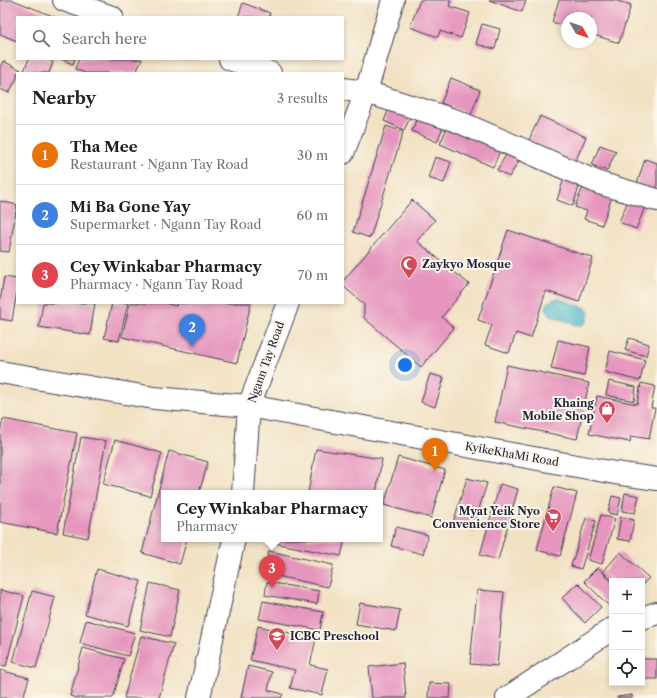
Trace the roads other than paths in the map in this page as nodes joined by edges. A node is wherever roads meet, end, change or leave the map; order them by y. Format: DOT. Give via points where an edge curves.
graph roads {
  1 [pos="64,0"];
  2 [pos="393,0"];
  3 [pos="109,16"];
  4 [pos="233,60"];
  5 [pos="267,72"];
  6 [pos="344,90"];
  7 [pos="366,92"];
  8 [pos="344,151"];
  9 [pos="657,200"];
  10 [pos="288,304"];
  11 [pos="0,372"];
  12 [pos="249,406"];
  13 [pos="657,478"];
  14 [pos="244,490"];
  15 [pos="233,542"];
  16 [pos="657,612"];
  17 [pos="645,617"];
  18 [pos="609,631"];
  19 [pos="199,698"];
  20 [pos="507,698"];
  1 -- 3 [label="main road"];
  2 -- 7 [label="main road"];
  4 -- 5 [label="main road"];
  6 -- 7 [label="main road"];
  7 -- 8 [label="main road"];
  7 -- 9 [label="main road" via="457,121 599,183"];
  10 -- 12 [label="main road, Ngann Tay Road"];
  11 -- 12 [label="main road, KyikeKhaMi Road" via="154,398"];
  12 -- 13 [label="main road, KyikeKhaMi Road" via="615,473"];
  12 -- 14 [label="main road, Ngann Tay Road"];
  15 -- 19 [label="main road"];
  16 -- 17 [label="main road"];
  18 -- 20 [label="main road"];
}
